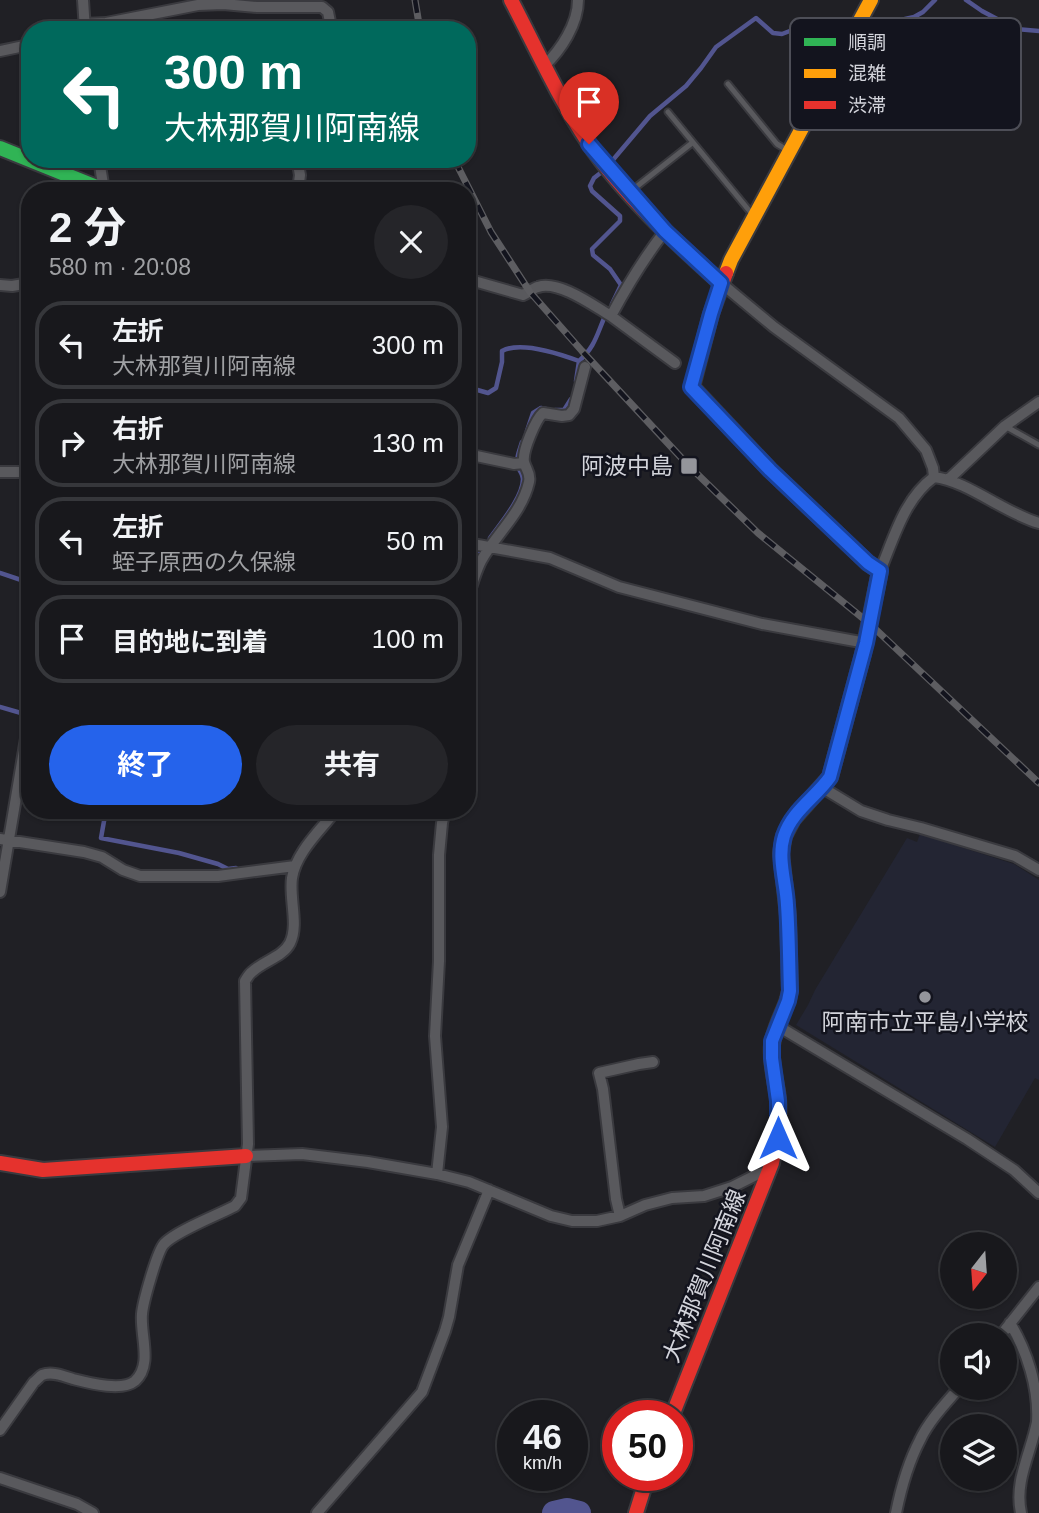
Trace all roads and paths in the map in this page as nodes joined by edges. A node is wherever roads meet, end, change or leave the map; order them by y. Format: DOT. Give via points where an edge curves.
graph roads {
  1 [pos="83,0"];
  2 [pos="511,0"];
  3 [pos="578,0"];
  4 [pos="871,0"];
  5 [pos="257,3"];
  6 [pos="322,4"];
  7 [pos="861,18"];
  8 [pos="85,21"];
  9 [pos="116,21"];
  10 [pos="330,21"];
  11 [pos="21,47"];
  12 [pos="0,51"];
  13 [pos="544,66"];
  14 [pos="728,84"];
  15 [pos="668,112"];
  16 [pos="802,130"];
  17 [pos="692,143"];
  18 [pos="0,148"];
  19 [pos="790,152"];
  20 [pos="21,156"];
  21 [pos="50,168"];
  22 [pos="84,182"];
  23 [pos="630,192"];
  24 [pos="754,216"];
  25 [pos="665,231"];
  26 [pos="476,282"];
  27 [pos="721,283"];
  28 [pos="21,284"];
  29 [pos="0,285"];
  30 [pos="608,314"];
  31 [pos="675,363"];
  32 [pos="585,367"];
  33 [pos="1039,402"];
  34 [pos="1005,426"];
  35 [pos="1039,445"];
  36 [pos="476,456"];
  37 [pos="519,464"];
  38 [pos="0,472"];
  39 [pos="21,472"];
  40 [pos="934,477"];
  41 [pos="949,479"];
  42 [pos="1039,523"];
  43 [pos="476,544"];
  44 [pos="490,547"];
  45 [pos="880,571"];
  46 [pos="476,574"];
  47 [pos="866,643"];
  48 [pos="21,758"];
  49 [pos="822,788"];
  50 [pos="329,819"];
  51 [pos="443,819"];
  52 [pos="4,840"];
  53 [pos="295,866"];
  54 [pos="1039,870"];
  55 [pos="0,892"];
  56 [pos="778,1026"];
  57 [pos="653,1062"];
  58 [pos="246,1156"];
  59 [pos="0,1163"];
  60 [pos="770,1172"];
  61 [pos="438,1174"];
  62 [pos="489,1190"];
  63 [pos="1039,1193"];
  64 [pos="620,1216"];
  65 [pos="1039,1287"];
  66 [pos="1010,1323"];
  67 [pos="1017,1335"];
  68 [pos="678,1400"];
  69 [pos="949,1400"];
  70 [pos="0,1430"];
  71 [pos="0,1478"];
  72 [pos="643,1491"];
  73 [pos="93,1513"];
  74 [pos="317,1513"];
  75 [pos="636,1513"];
  76 [pos="896,1513"];
  77 [pos="1021,1513"];
  1 -- 8 [label="street"];
  2 -- 13 [label="main road"];
  3 -- 13 [label="street" via="574,23"];
  4 -- 7 [label="main road"];
  5 -- 6 [label="street"];
  5 -- 9 [label="street" via="198,5"];
  6 -- 10 [label="street"];
  11 -- 12 [label="street"];
  13 -- 23 [label="main road" via="589,144"];
  14 -- 19 [label="lane" via="777,144"];
  15 -- 17 [label="lane"];
  16 -- 19 [label="main road"];
  17 -- 23 [label="lane"];
  17 -- 24 [label="lane"];
  18 -- 20 [label="main road"];
  19 -- 24 [label="main road"];
  21 -- 22 [label="main road"];
  23 -- 25 [label="main road"];
  24 -- 27 [label="main road"];
  25 -- 27 [label="main road"];
  25 -- 30 [label="street"];
  26 -- 30 [label="street" via="523,295 550,285"];
  27 -- 40 [label="street" via="899,418 926,450"];
  27 -- 45 [label="main road" via="691,387 770,470"];
  28 -- 29 [label="street"];
  30 -- 31 [label="street"];
  32 -- 37 [label="street" via="574,409 569,415 543,413 538,417"];
  33 -- 34 [label="street"];
  34 -- 35 [label="lane"];
  34 -- 41 [label="street"];
  36 -- 37 [label="street"];
  37 -- 44 [label="street" via="528,470 530,479 524,497"];
  38 -- 39 [label="street"];
  40 -- 41 [label="street"];
  40 -- 45 [label="street" via="906,509"];
  41 -- 42 [label="street"];
  43 -- 44 [label="street"];
  44 -- 46 [label="street"];
  44 -- 47 [label="street" via="550,558 619,587 762,624"];
  45 -- 47 [label="main road, 大林那賀川阿南線"];
  47 -- 49 [label="main road, 大林那賀川阿南線" via="830,777"];
  48 -- 52 [label="street"];
  49 -- 54 [label="street" via="861,810 1015,856"];
  49 -- 56 [label="main road, 大林那賀川阿南線" via="795,814 781,850 790,991"];
  50 -- 53 [label="street"];
  51 -- 61 [label="street" via="435,1036 442,1126"];
  52 -- 53 [label="street" via="84,852 140,876 218,876"];
  52 -- 55 [label="street"];
  53 -- 58 [label="street" via="291,893 294,934 289,946 245,981"];
  56 -- 60 [label="main road, 大林那賀川阿南線" via="772,1058 778,1138"];
  56 -- 63 [label="street" via="967,1139"];
  57 -- 64 [label="street" via="599,1073"];
  58 -- 59 [label="main road" via="43,1170"];
  58 -- 61 [label="street" via="302,1154"];
  58 -- 70 [label="street" via="241,1198 235,1206 162,1245 143,1302 142,1373 133,1383 118,1387 53,1373 41,1376"];
  60 -- 64 [label="street" via="704,1196 672,1198"];
  60 -- 68 [label="main road, 大林那賀川阿南線"];
  61 -- 62 [label="street"];
  62 -- 64 [label="street" via="572,1221"];
  62 -- 74 [label="street" via="458,1265 445,1331 422,1392"];
  65 -- 66 [label="street"];
  67 -- 77 [label="street" via="1037,1389 1038,1420 1021,1476"];
  69 -- 76 [label="street" via="920,1439"];
  71 -- 73 [label="street"];
  72 -- 75 [label="main road"];
}
